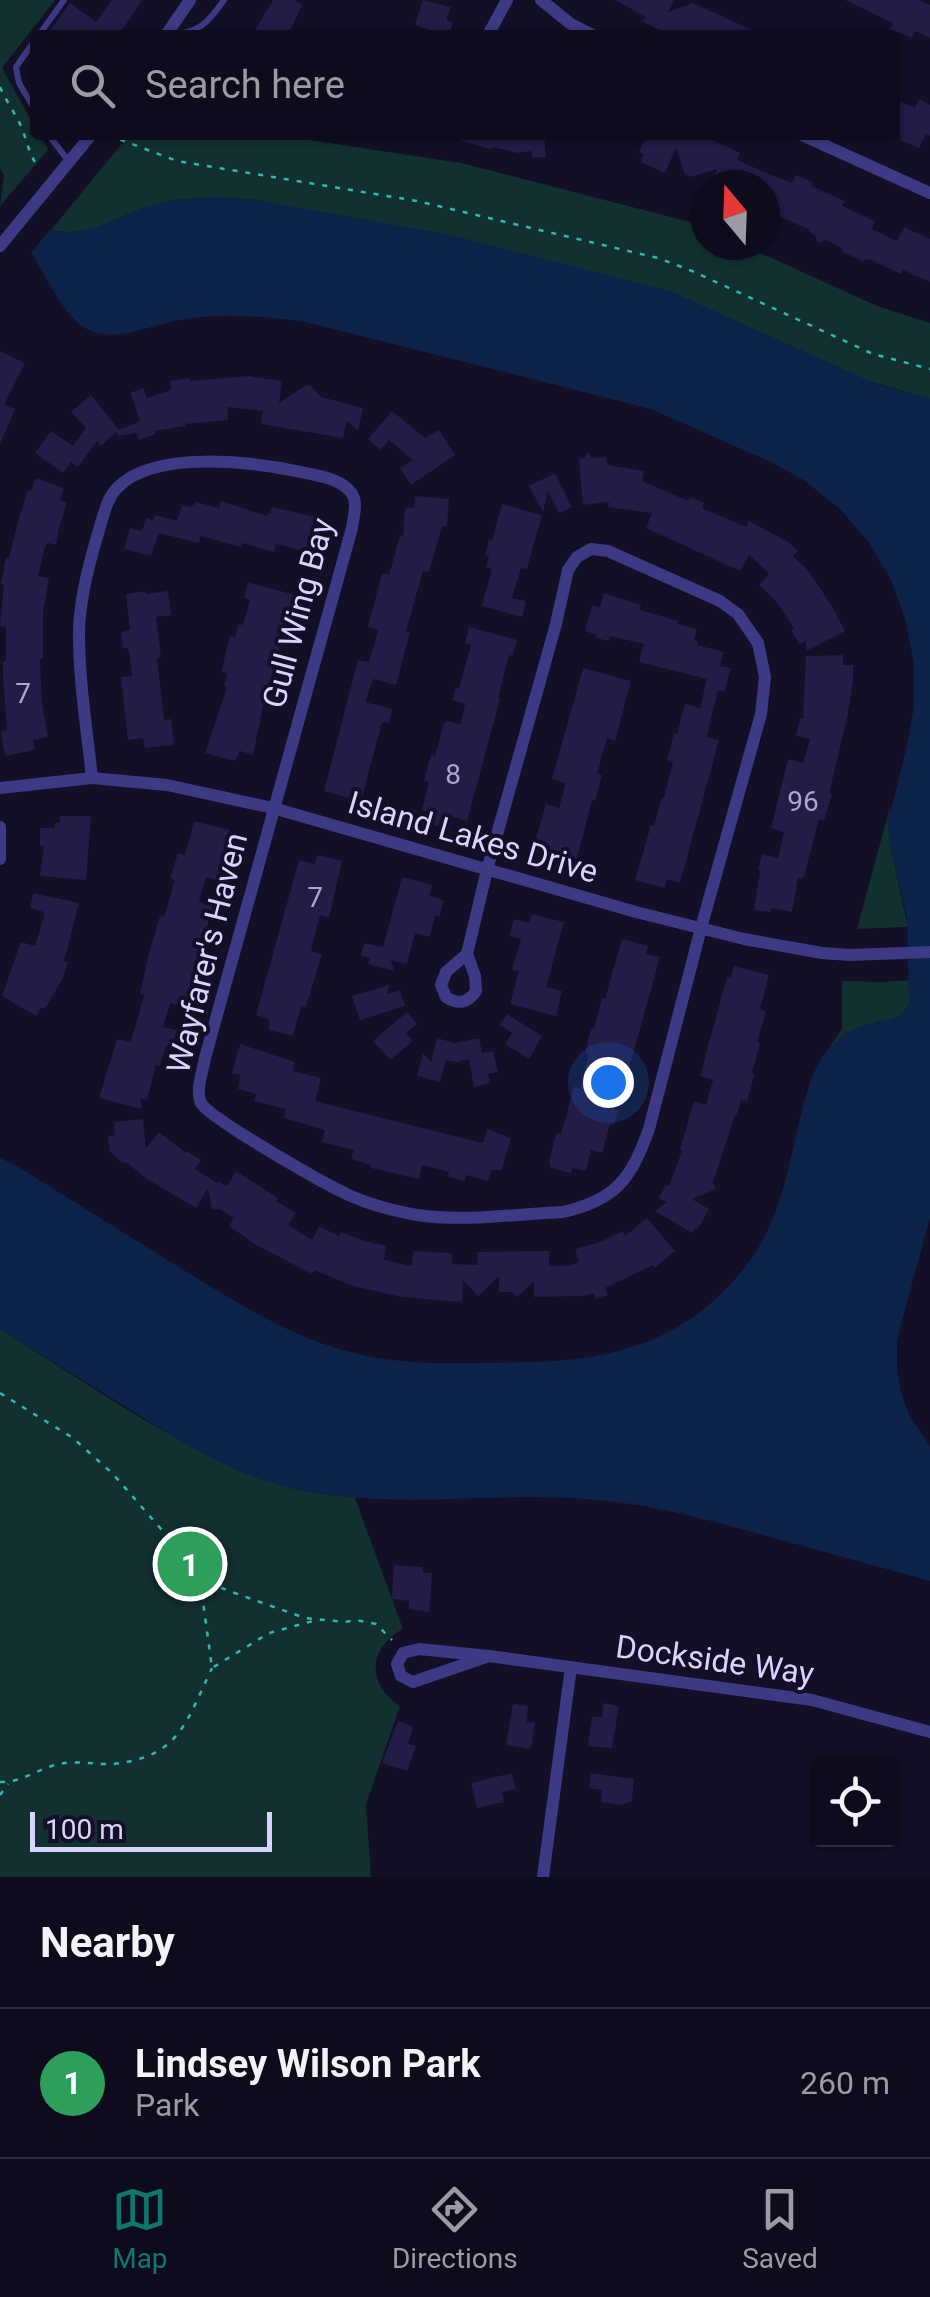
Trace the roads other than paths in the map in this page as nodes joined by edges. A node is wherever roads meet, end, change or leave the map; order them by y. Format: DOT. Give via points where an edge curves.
graph roads {
  1 [pos="64,0"];
  2 [pos="190,0"];
  3 [pos="224,0"];
  4 [pos="507,0"];
  5 [pos="540,0"];
  6 [pos="567,29"];
  7 [pos="42,30"];
  8 [pos="170,30"];
  9 [pos="197,30"];
  10 [pos="491,30"];
  11 [pos="30,47"];
  12 [pos="30,102"];
  13 [pos="54,140"];
  14 [pos="87,140"];
  15 [pos="813,140"];
  16 [pos="69,162"];
  17 [pos="930,193"];
  18 [pos="0,246"];
  19 [pos="92,778"];
  20 [pos="0,788"];
  21 [pos="273,808"];
  22 [pos="0,827"];
  23 [pos="0,859"];
  24 [pos="488,870"];
  25 [pos="702,928"];
  26 [pos="930,952"];
  27 [pos="467,954"];
  28 [pos="490,1656"];
  29 [pos="572,1667"];
  30 [pos="930,1732"];
  31 [pos="544,1877"];
  1 -- 7 [label="lane"];
  2 -- 8 [label="street"];
  3 -- 9 [label="lane"];
  4 -- 10 [label="street"];
  5 -- 6 [label="street"];
  11 -- 12 [label="lane" via="16,67"];
  13 -- 16 [label="lane"];
  14 -- 16 [label="street"];
  15 -- 17 [label="street"];
  16 -- 18 [label="street"];
  19 -- 20 [label="street, Island Lakes Drive"];
  19 -- 21 [label="street, Island Lakes Drive" via="166,785"];
  19 -- 21 [label="street, Gull Wing Bay" via="78,630 88,568 115,489 170,465 255,462 341,484 354,495 355,507"];
  21 -- 24 [label="street, Island Lakes Drive"];
  21 -- 25 [label="street, Wayfarer's Haven" via="205,1058 201,1103 329,1186 387,1208 437,1217 563,1212 608,1196 640,1157 650,1129"];
  22 -- 23 [label="street"];
  24 -- 25 [label="street, Island Lakes Drive"];
  24 -- 25 [label="street" via="568,570 591,549 608,551 720,601 758,643 765,677 762,714"];
  24 -- 27 [label="street"];
  25 -- 26 [label="street, Island Lakes Drive" via="793,950"];
  28 -- 28 [label="street, Dockside Way" via="419,1648 403,1653 398,1670 413,1682"];
  28 -- 29 [label="street, Dockside Way"];
  29 -- 30 [label="street, Dockside Way" via="812,1700"];
  29 -- 31 [label="street"];
}
